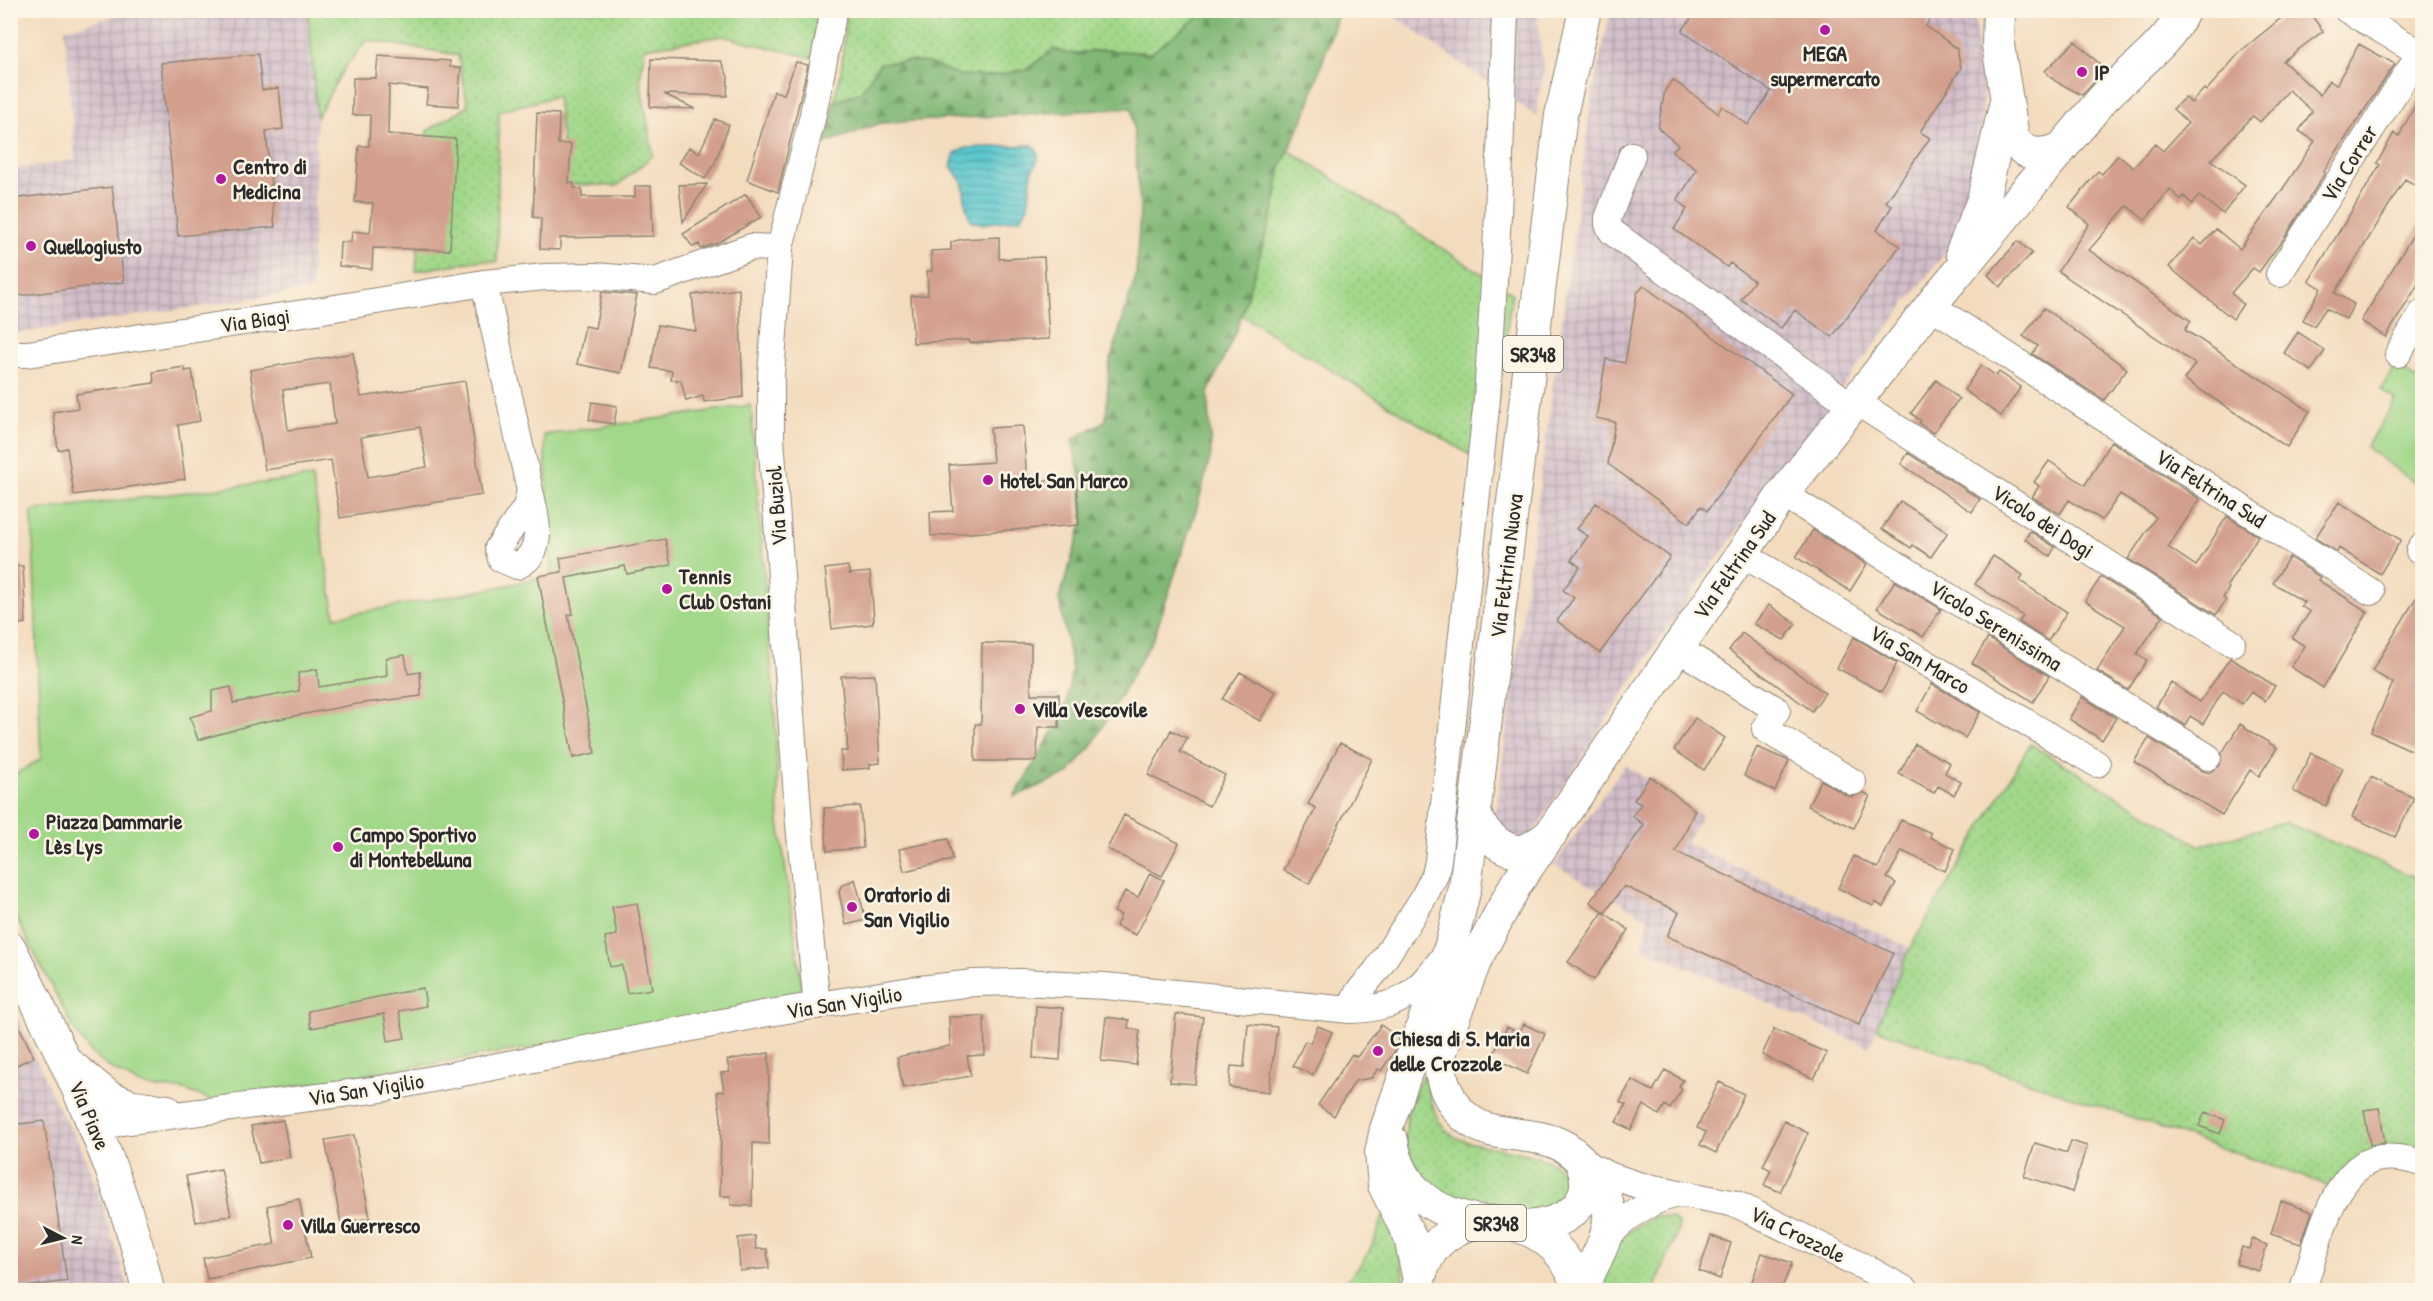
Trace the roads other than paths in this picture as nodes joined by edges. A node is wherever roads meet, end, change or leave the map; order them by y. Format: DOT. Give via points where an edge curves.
graph roads {
  1 [pos="834,10"];
  2 [pos="1505,10"];
  3 [pos="1565,10"];
  4 [pos="1585,10"];
  5 [pos="1986,10"];
  6 [pos="1999,10"];
  7 [pos="2184,10"];
  8 [pos="2204,10"];
  9 [pos="2347,10"];
  10 [pos="2164,42"];
  11 [pos="1998,45"];
  12 [pos="2421,53"];
  13 [pos="2006,101"];
  14 [pos="1561,115"];
  15 [pos="2062,148"];
  16 [pos="1632,155"];
  17 [pos="780,248"];
  18 [pos="2279,274"];
  19 [pos="484,283"];
  20 [pos="1934,300"];
  21 [pos="2422,313"];
  22 [pos="2398,354"];
  23 [pos="16,356"];
  24 [pos="1853,403"];
  25 [pos="530,491"];
  26 [pos="1783,494"];
  27 [pos="1742,554"];
  28 [pos="2371,592"];
  29 [pos="2232,643"];
  30 [pos="1677,648"];
  31 [pos="2208,757"];
  32 [pos="2097,764"];
  33 [pos="1853,782"];
  34 [pos="1475,812"];
  35 [pos="1551,834"];
  36 [pos="1451,945"];
  37 [pos="10,948"];
  38 [pos="18,980"];
  39 [pos="817,1006"];
  40 [pos="1350,1010"];
  41 [pos="63,1055"];
  42 [pos="130,1102"];
  43 [pos="216,1109"];
  44 [pos="1392,1114"];
  45 [pos="96,1126"];
  46 [pos="1581,1160"];
  47 [pos="2422,1163"];
  48 [pos="1684,1194"];
  49 [pos="1489,1223"];
  50 [pos="1521,1227"];
  51 [pos="1603,1241"];
  52 [pos="1417,1286"];
  53 [pos="148,1290"];
  54 [pos="1577,1290"];
  55 [pos="1582,1290"];
  56 [pos="1906,1290"];
  57 [pos="2303,1290"];
  1 -- 17 [label="street, Via Buziol"];
  2 -- 40 [label="street" via="1487,399 1438,861 1422,900 1356,995"];
  3 -- 14 [label="main road"];
  4 -- 14 [label="main road, Via Feltrina Nuova / SR348"];
  5 -- 11 [label="street"];
  6 -- 11 [label="main road"];
  7 -- 10 [label="main road"];
  8 -- 10 [label="main road"];
  9 -- 12 [label="street"];
  10 -- 15 [label="main road, Via Feltrina Sud" via="2120,80"];
  11 -- 13 [label="main road"];
  12 -- 18 [label="street, Via Correr"];
  13 -- 15 [label="main road" via="2010,130 2022,150 2041,155"];
  13 -- 20 [label="main road, Via Feltrina Sud" via="1977,219"];
  14 -- 34 [label="main road, Via Feltrina Nuova / SR348"];
  15 -- 20 [label="main road, Via Feltrina Sud"];
  16 -- 24 [label="street, Vicolo dei Dogi" via="1608,218 1612,232"];
  17 -- 19 [label="street, Via Biagi" via="751,247 655,281 565,276"];
  17 -- 39 [label="street, Via Buziol" via="771,438 799,825"];
  19 -- 23 [label="street, Via Biagi"];
  19 -- 25 [label="street"];
  20 -- 24 [label="main road, Via Feltrina Sud"];
  20 -- 28 [label="street, Via Feltrina Sud"];
  21 -- 22 [label="street"];
  24 -- 26 [label="main road, Via Feltrina Sud"];
  24 -- 29 [label="street, Vicolo dei Dogi"];
  26 -- 27 [label="main road, Via Feltrina Sud"];
  26 -- 31 [label="street, Vicolo Serenissima"];
  27 -- 30 [label="main road, Via Feltrina Sud"];
  27 -- 32 [label="street, Via San Marco"];
  30 -- 33 [label="street" via="1777,710 1765,729"];
  30 -- 35 [label="main road, Via Feltrina Sud"];
  34 -- 35 [label="main road, Via Feltrina Sud" via="1486,832 1513,849 1526,849"];
  34 -- 36 [label="main road, Via Feltrina Nuova / SR348" via="1465,888"];
  35 -- 46 [label="main road, Via Feltrina Sud" via="1486,937 1441,1052 1440,1067 1450,1099 1476,1124 1556,1143"];
  36 -- 40 [label="street, Via San Vigilio" via="1408,996 1383,1007"];
  36 -- 44 [label="main road, Via Feltrina Nuova / SR348"];
  37 -- 38 [label="main road, Via Piave"];
  38 -- 41 [label="main road, Via Piave"];
  39 -- 40 [label="street, Via San Vigilio" via="941,987 1010,982 1105,986"];
  39 -- 43 [label="street, Via San Vigilio" via="381,1089"];
  41 -- 42 [label="street, Via San Vigilio" via="105,1090"];
  41 -- 45 [label="main road, Via Piave"];
  42 -- 43 [label="street, Via San Vigilio"];
  42 -- 45 [label="street, Via San Vigilio" via="108,1104 99,1111"];
  43 -- 45 [label="street, Via San Vigilio"];
  44 -- 49 [label="main road, Via Feltrina Nuova / SR348" via="1391,1131 1398,1164 1417,1193 1449,1214"];
  44 -- 52 [label="main road, Via Feltrina Nuova / SR348" via="1382,1145 1383,1179 1410,1237"];
  45 -- 53 [label="main road, Via Piave" via="133,1230"];
  46 -- 48 [label="street, Via Crozzole" via="1630,1183"];
  46 -- 50 [label="main road" via="1586,1187 1579,1205 1553,1223"];
  46 -- 51 [label="main road, Via Feltrina Sud" via="1603,1190 1609,1208"];
  47 -- 57 [label="street" via="2399,1157 2379,1158 2348,1176 2329,1211"];
  48 -- 51 [label="street, Via Crozzole" via="1666,1197 1641,1210"];
  48 -- 56 [label="street, Via Crozzole" via="1736,1204"];
  49 -- 50 [label="main road, SR348"];
  49 -- 52 [label="main road, SR348" via="1446,1236 1428,1257"];
  50 -- 54 [label="main road, SR348" via="1559,1250 1571,1268"];
  51 -- 55 [label="main road, Via Feltrina Sud"];
}
